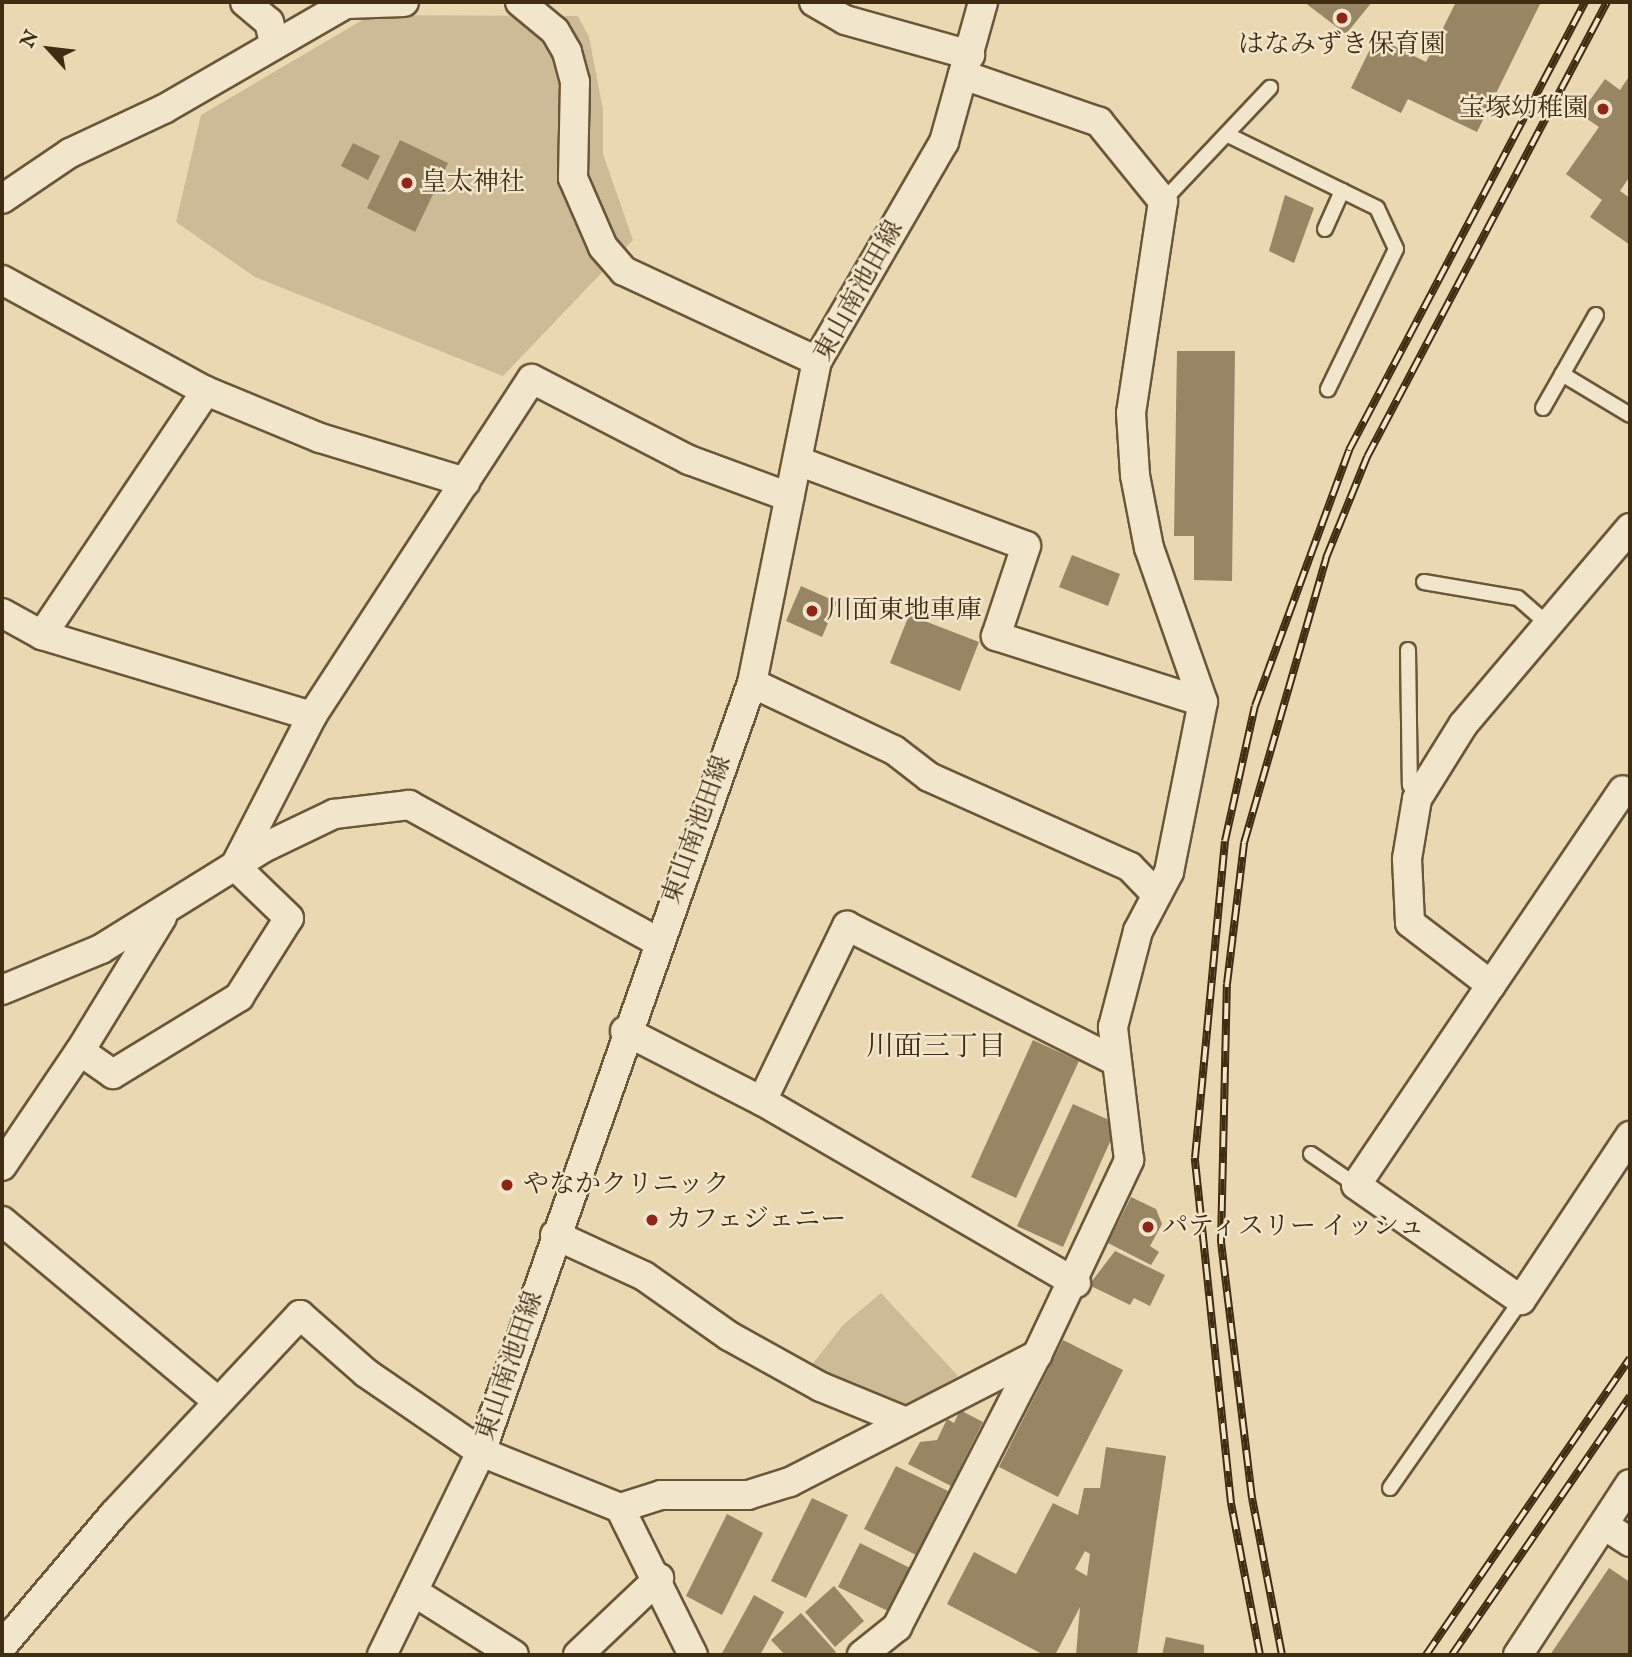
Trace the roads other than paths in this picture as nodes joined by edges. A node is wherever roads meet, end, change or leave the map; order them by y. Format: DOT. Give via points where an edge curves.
graph roads {
  1 [pos="245,2"];
  2 [pos="404,2"];
  3 [pos="520,2"];
  4 [pos="814,2"];
  5 [pos="983,2"];
  6 [pos="274,42"];
  7 [pos="966,65"];
  8 [pos="1270,88"];
  9 [pos="1228,135"];
  10 [pos="1342,191"];
  11 [pos="2,199"];
  12 [pos="1163,201"];
  13 [pos="1325,229"];
  14 [pos="2,280"];
  15 [pos="1596,315"];
  16 [pos="817,361"];
  17 [pos="1562,374"];
  18 [pos="1328,389"];
  19 [pos="206,391"];
  20 [pos="1543,408"];
  21 [pos="1630,415"];
  22 [pos="798,461"];
  23 [pos="465,482"];
  24 [pos="789,497"];
  25 [pos="1630,528"];
  26 [pos="1424,582"];
  27 [pos="2,613"];
  28 [pos="1549,625"];
  29 [pos="42,635"];
  30 [pos="1408,650"];
  31 [pos="751,682"];
  32 [pos="1203,702"];
  33 [pos="312,716"];
  34 [pos="1628,788"];
  35 [pos="1417,799"];
  36 [pos="234,866"];
  37 [pos="1154,892"];
  38 [pos="163,915"];
  39 [pos="656,941"];
  40 [pos="1491,985"];
  41 [pos="2,990"];
  42 [pos="625,1031"];
  43 [pos="80,1051"];
  44 [pos="1115,1061"];
  45 [pos="762,1101"];
  46 [pos="1630,1136"];
  47 [pos="1311,1154"];
  48 [pos="2,1166"];
  49 [pos="1356,1185"];
  50 [pos="2,1221"];
  51 [pos="555,1235"];
  52 [pos="1076,1283"];
  53 [pos="1521,1300"];
  54 [pos="1037,1355"];
  55 [pos="216,1401"];
  56 [pos="904,1421"];
  57 [pos="481,1452"];
  58 [pos="1630,1484"];
  59 [pos="1390,1488"];
  60 [pos="620,1508"];
  61 [pos="1604,1525"];
  62 [pos="1630,1542"];
  63 [pos="659,1578"];
  64 [pos="414,1592"];
  65 [pos="2,1646"];
  66 [pos="382,1655"];
  67 [pos="514,1655"];
  68 [pos="578,1655"];
  69 [pos="693,1655"];
  70 [pos="862,1655"];
  71 [pos="1518,1655"];
  1 -- 6 [label="street" via="269,22"];
  2 -- 6 [label="street" via="345,4"];
  3 -- 16 [label="street" via="555,32 567,52 575,82 573,178 603,247 624,271"];
  4 -- 7 [label="street" via="845,20"];
  5 -- 7 [label="street, 東山南池田線"];
  6 -- 11 [label="street" via="164,109 70,153"];
  7 -- 12 [label="street" via="1099,122"];
  7 -- 16 [label="street, 東山南池田線" via="944,142"];
  8 -- 9 [label="lane"];
  9 -- 10 [label="lane"];
  9 -- 12 [label="lane"];
  10 -- 13 [label="lane"];
  10 -- 18 [label="lane" via="1377,208 1396,249"];
  12 -- 32 [label="street" via="1131,413 1135,475 1149,548"];
  14 -- 19 [label="street"];
  15 -- 17 [label="lane"];
  16 -- 22 [label="street, 東山南池田線"];
  17 -- 20 [label="lane"];
  17 -- 21 [label="lane"];
  19 -- 23 [label="street" via="320,438"];
  19 -- 29 [label="street"];
  22 -- 24 [label="street, 東山南池田線"];
  22 -- 32 [label="street" via="1026,546 996,636"];
  23 -- 24 [label="street" via="532,379 677,454"];
  23 -- 33 [label="street"];
  24 -- 31 [label="street, 東山南池田線"];
  25 -- 28 [label="street"];
  26 -- 28 [label="lane" via="1518,598"];
  27 -- 29 [label="street"];
  28 -- 35 [label="street" via="1463,726"];
  29 -- 33 [label="street"];
  30 -- 35 [label="lane" via="1410,785"];
  31 -- 37 [label="street" via="894,750 929,777 1130,867"];
  31 -- 39 [label="street, 東山南池田線"];
  32 -- 37 [label="street" via="1169,872"];
  33 -- 36 [label="street"];
  34 -- 40 [label="street"];
  35 -- 40 [label="street" via="1407,859 1410,923"];
  36 -- 38 [label="street"];
  36 -- 39 [label="street" via="334,814 409,804"];
  36 -- 43 [label="street" via="289,918 239,997 113,1074"];
  37 -- 44 [label="street" via="1113,1027"];
  38 -- 41 [label="street"];
  38 -- 43 [label="street"];
  39 -- 42 [label="street, 東山南池田線"];
  40 -- 49 [label="street"];
  42 -- 45 [label="street"];
  42 -- 51 [label="street, 東山南池田線"];
  43 -- 48 [label="street"];
  44 -- 45 [label="street" via="847,926"];
  44 -- 52 [label="street" via="1129,1160"];
  45 -- 52 [label="street"];
  46 -- 53 [label="street"];
  47 -- 49 [label="lane"];
  49 -- 53 [label="street"];
  50 -- 55 [label="street"];
  51 -- 56 [label="street" via="644,1276 729,1336 821,1387"];
  51 -- 57 [label="street, 東山南池田線"];
  52 -- 54 [label="street"];
  53 -- 59 [label="lane"];
  54 -- 56 [label="street"];
  54 -- 70 [label="street" via="897,1627"];
  55 -- 57 [label="street" via="300,1315 366,1373"];
  55 -- 65 [label="street"];
  56 -- 60 [label="street" via="813,1473 748,1495 661,1495"];
  57 -- 60 [label="street"];
  57 -- 64 [label="street, 東山南池田線"];
  58 -- 61 [label="street"];
  60 -- 63 [label="street"];
  61 -- 62 [label="street"];
  61 -- 71 [label="street"];
  63 -- 68 [label="street"];
  63 -- 69 [label="street"];
  64 -- 66 [label="street, 東山南池田線"];
  64 -- 67 [label="street"];
}
